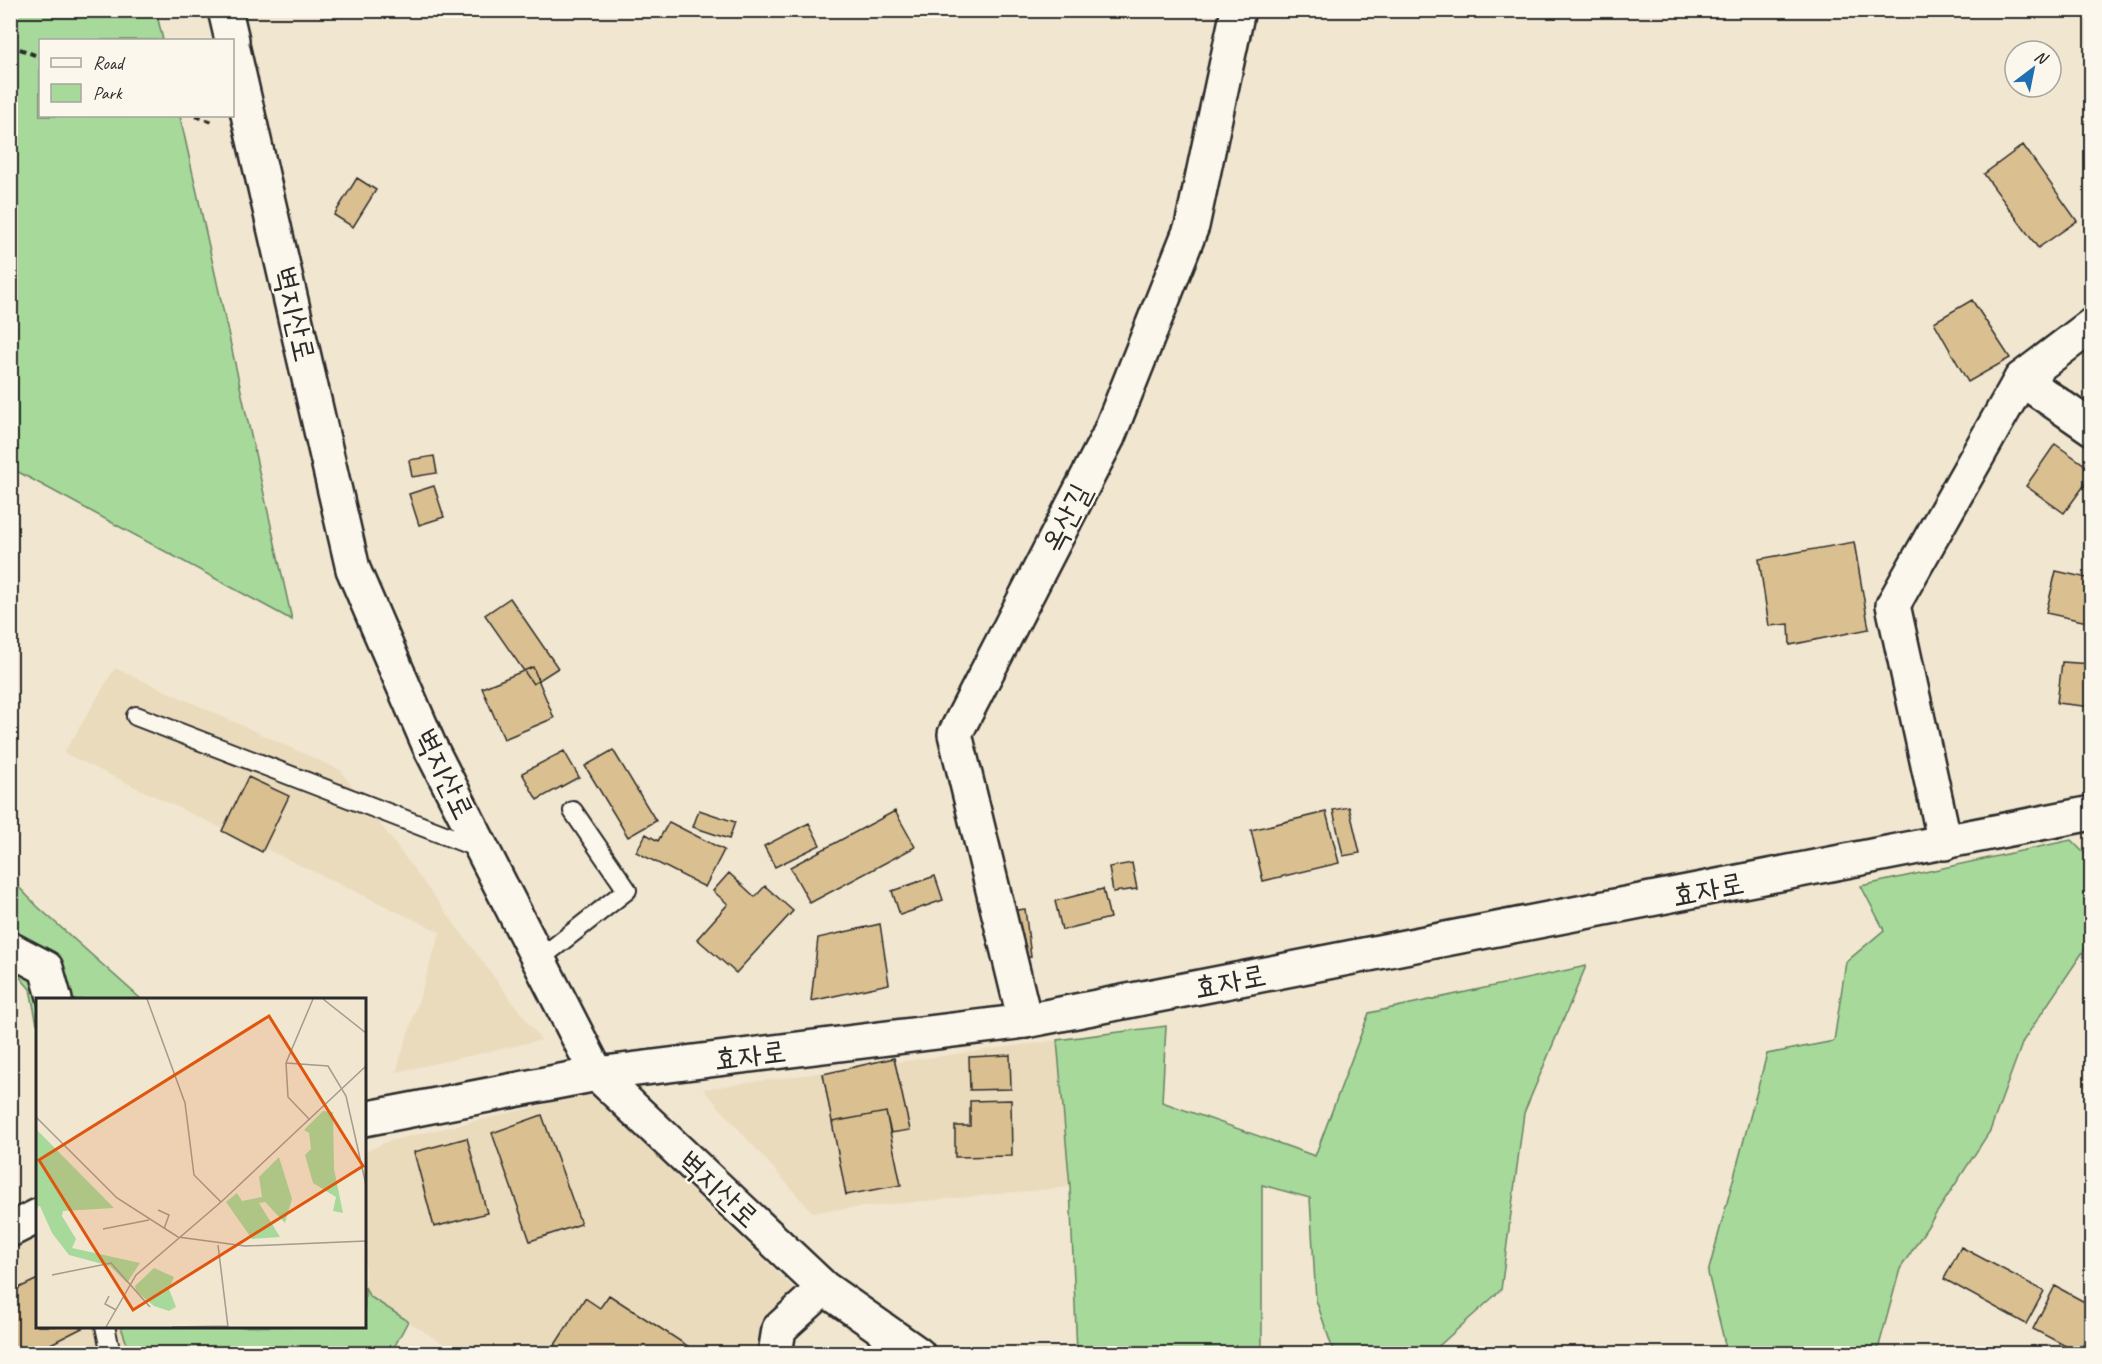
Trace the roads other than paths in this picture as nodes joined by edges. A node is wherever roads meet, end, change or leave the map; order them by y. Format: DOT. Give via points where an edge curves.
graph roads {
  1 [pos="225,10"];
  2 [pos="1238,10"];
  3 [pos="231,39"];
  4 [pos="234,52"];
  5 [pos="2091,325"];
  6 [pos="2021,379"];
  7 [pos="2091,428"];
  8 [pos="136,716"];
  9 [pos="573,811"];
  10 [pos="2091,813"];
  11 [pos="1945,843"];
  12 [pos="481,849"];
  13 [pos="10,949"];
  14 [pos="538,960"];
  15 [pos="55,998"];
  16 [pos="1025,1021"];
  17 [pos="597,1074"];
  18 [pos="366,1119"];
  19 [pos="36,1217"];
  20 [pos="10,1230"];
  21 [pos="824,1288"];
  22 [pos="105,1328"];
  23 [pos="111,1353"];
  24 [pos="775,1353"];
  25 [pos="918,1353"];
  1 -- 3 [label="street, 벽지산로"];
  2 -- 16 [label="street, 옥산길" via="1192,226 1108,437 955,734"];
  4 -- 12 [label="street, 벽지산로" via="353,569 429,745"];
  5 -- 6 [label="street"];
  6 -- 7 [label="street"];
  6 -- 11 [label="street" via="1893,605"];
  8 -- 12 [label="lane"];
  9 -- 14 [label="lane" via="627,890"];
  10 -- 11 [label="street, 효자로"];
  11 -- 16 [label="street, 효자로"];
  12 -- 14 [label="street, 벽지산로"];
  13 -- 15 [label="street" via="46,968"];
  14 -- 17 [label="street, 벽지산로"];
  16 -- 17 [label="street, 효자로"];
  17 -- 18 [label="street, 효자로"];
  17 -- 21 [label="street, 벽지산로"];
  19 -- 20 [label="street"];
  21 -- 24 [label="street" via="780,1329"];
  21 -- 25 [label="street, 벽지산로"];
  22 -- 23 [label="lane"];
}
